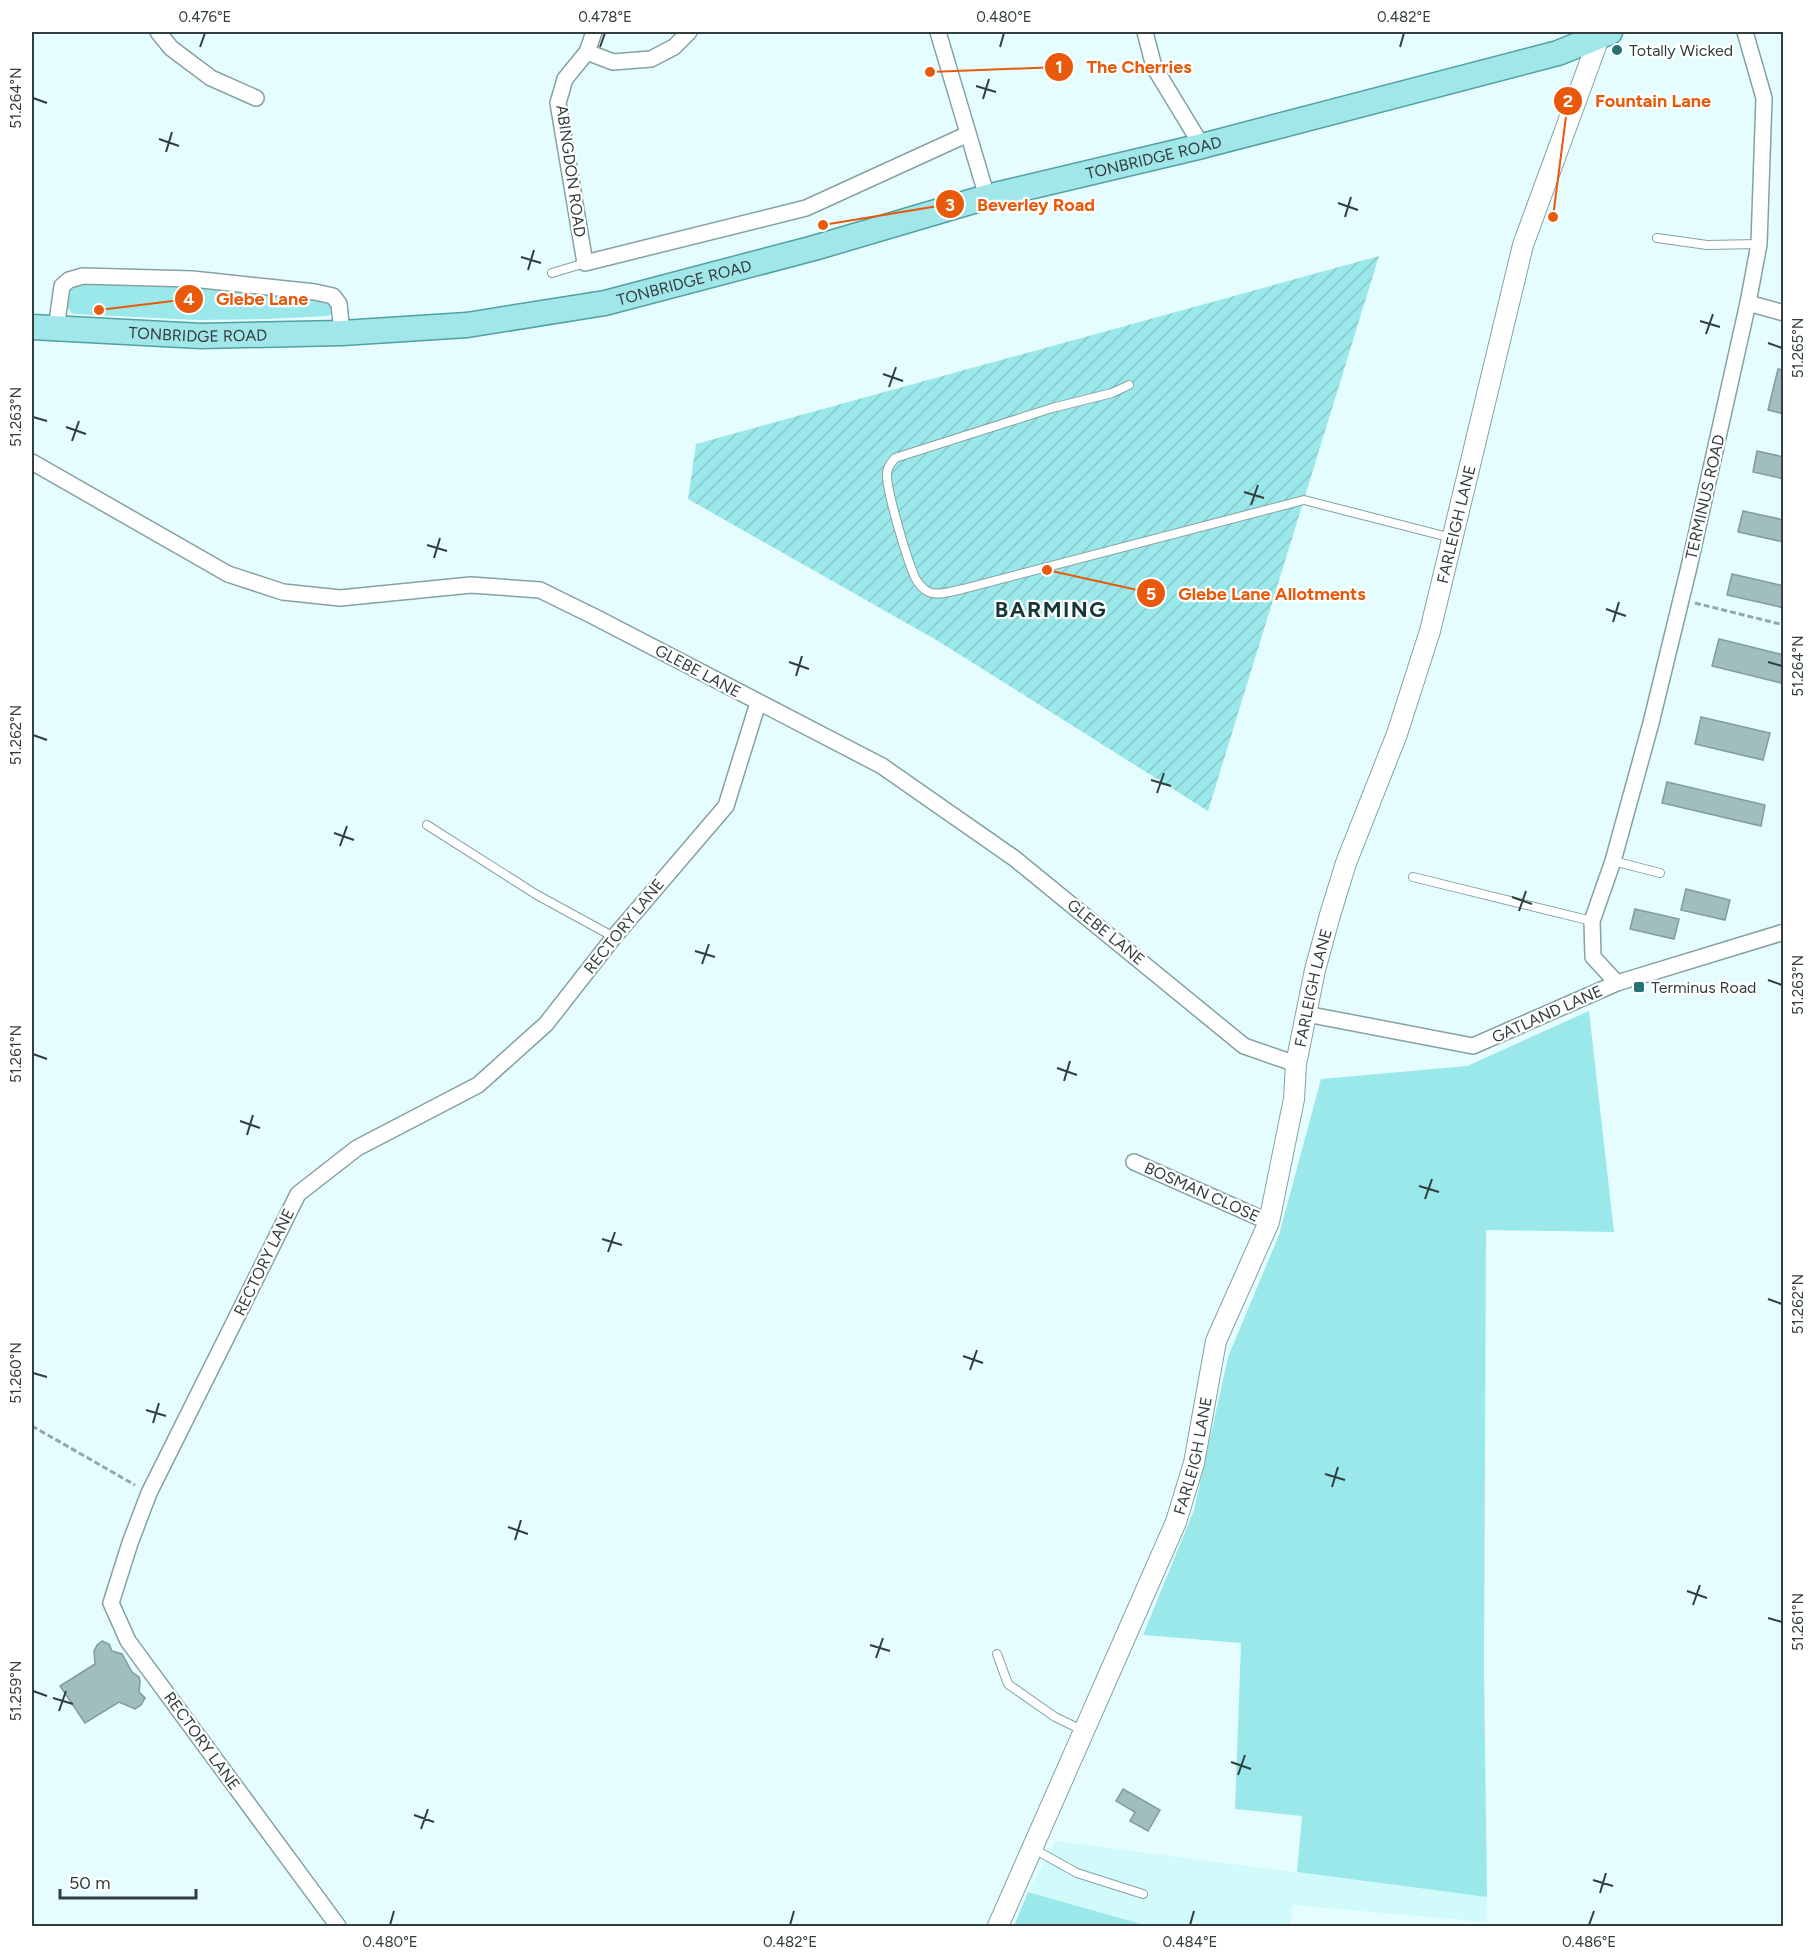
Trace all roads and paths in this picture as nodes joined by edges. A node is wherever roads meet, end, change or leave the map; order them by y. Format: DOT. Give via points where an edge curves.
graph roads {
  1 [pos="158,32"];
  2 [pos="594,32"];
  3 [pos="689,32"];
  4 [pos="938,32"];
  5 [pos="1145,32"];
  6 [pos="1745,32"];
  7 [pos="1605,33"];
  8 [pos="587,52"];
  9 [pos="256,98"];
  10 [pos="968,134"];
  11 [pos="1202,146"];
  12 [pos="987,197"];
  13 [pos="1657,238"];
  14 [pos="1760,244"];
  15 [pos="585,263"];
  16 [pos="552,273"];
  17 [pos="1748,303"];
  18 [pos="1784,313"];
  19 [pos="32,327"];
  20 [pos="56,329"];
  21 [pos="342,333"];
  22 [pos="1129,385"];
  23 [pos="32,462"];
  24 [pos="1454,538"];
  25 [pos="1681,599"];
  26 [pos="1784,625"];
  27 [pos="758,703"];
  28 [pos="427,825"];
  29 [pos="1613,861"];
  30 [pos="1660,873"];
  31 [pos="1413,877"];
  32 [pos="1592,921"];
  33 [pos="1784,932"];
  34 [pos="614,938"];
  35 [pos="1617,983"];
  36 [pos="1306,1014"];
  37 [pos="1296,1064"];
  38 [pos="1134,1162"];
  39 [pos="1269,1222"];
  40 [pos="32,1426"];
  41 [pos="149,1493"];
  42 [pos="997,1654"];
  43 [pos="1083,1731"];
  44 [pos="1032,1848"];
  45 [pos="1143,1894"];
  46 [pos="338,1926"];
  47 [pos="998,1926"];
  1 -- 9 [label="street" via="171,48 211,78"];
  2 -- 8 [label="street, ABINGDON ROAD"];
  3 -- 8 [label="street" via="674,47 651,59 613,62"];
  4 -- 10 [label="street"];
  5 -- 11 [label="street" via="1154,67"];
  6 -- 14 [label="street, TERMINUS ROAD" via="1764,99"];
  7 -- 11 [label="main road, TONBRIDGE ROAD" via="1558,53"];
  7 -- 24 [label="street, FARLEIGH LANE" via="1523,245"];
  8 -- 15 [label="street, ABINGDON ROAD" via="565,80 558,103"];
  10 -- 12 [label="street"];
  10 -- 15 [label="street" via="806,208"];
  11 -- 12 [label="main road, TONBRIDGE ROAD"];
  12 -- 21 [label="main road, TONBRIDGE ROAD" via="605,303 467,325"];
  13 -- 14 [label="lane" via="1707,245"];
  14 -- 17 [label="street, TERMINUS ROAD"];
  15 -- 16 [label="lane"];
  17 -- 18 [label="street"];
  17 -- 25 [label="street, TERMINUS ROAD"];
  19 -- 20 [label="main road, TONBRIDGE ROAD"];
  20 -- 21 [label="main road, TONBRIDGE ROAD" via="201,336"];
  20 -- 21 [label="street" via="62,286 83,276 192,279 333,296 339,304"];
  22 -- 24 [label="lane" via="895,458 887,475 889,488 909,561 922,588 929,593 963,589 1304,500"];
  23 -- 27 [label="street, GLEBE LANE" via="228,574 284,592 340,598 471,585 540,590"];
  24 -- 36 [label="street, FARLEIGH LANE" via="1397,734 1342,874"];
  25 -- 26 [label="path"];
  25 -- 29 [label="street, TERMINUS ROAD"];
  27 -- 34 [label="street, RECTORY LANE" via="726,806"];
  27 -- 37 [label="street, GLEBE LANE" via="882,766 1014,858 1244,1046"];
  28 -- 34 [label="lane" via="537,895"];
  29 -- 30 [label="lane"];
  29 -- 32 [label="street, TERMINUS ROAD"];
  31 -- 32 [label="lane"];
  32 -- 35 [label="street, TERMINUS ROAD" via="1593,957"];
  33 -- 35 [label="street, GATLAND LANE"];
  34 -- 41 [label="street, RECTORY LANE" via="546,1023 478,1085 357,1148 298,1194"];
  35 -- 36 [label="street, GATLAND LANE" via="1473,1046"];
  36 -- 37 [label="street, FARLEIGH LANE"];
  37 -- 39 [label="street, FARLEIGH LANE" via="1294,1099"];
  38 -- 39 [label="street, BOSMAN CLOSE"];
  39 -- 43 [label="street, FARLEIGH LANE" via="1216,1341 1194,1463 1176,1522"];
  40 -- 41 [label="path"];
  41 -- 46 [label="street, RECTORY LANE" via="111,1603 128,1641"];
  42 -- 43 [label="lane" via="1008,1684 1055,1718"];
  43 -- 44 [label="street, FARLEIGH LANE"];
  44 -- 45 [label="lane" via="1077,1873"];
  44 -- 47 [label="street, FARLEIGH LANE"];
}
